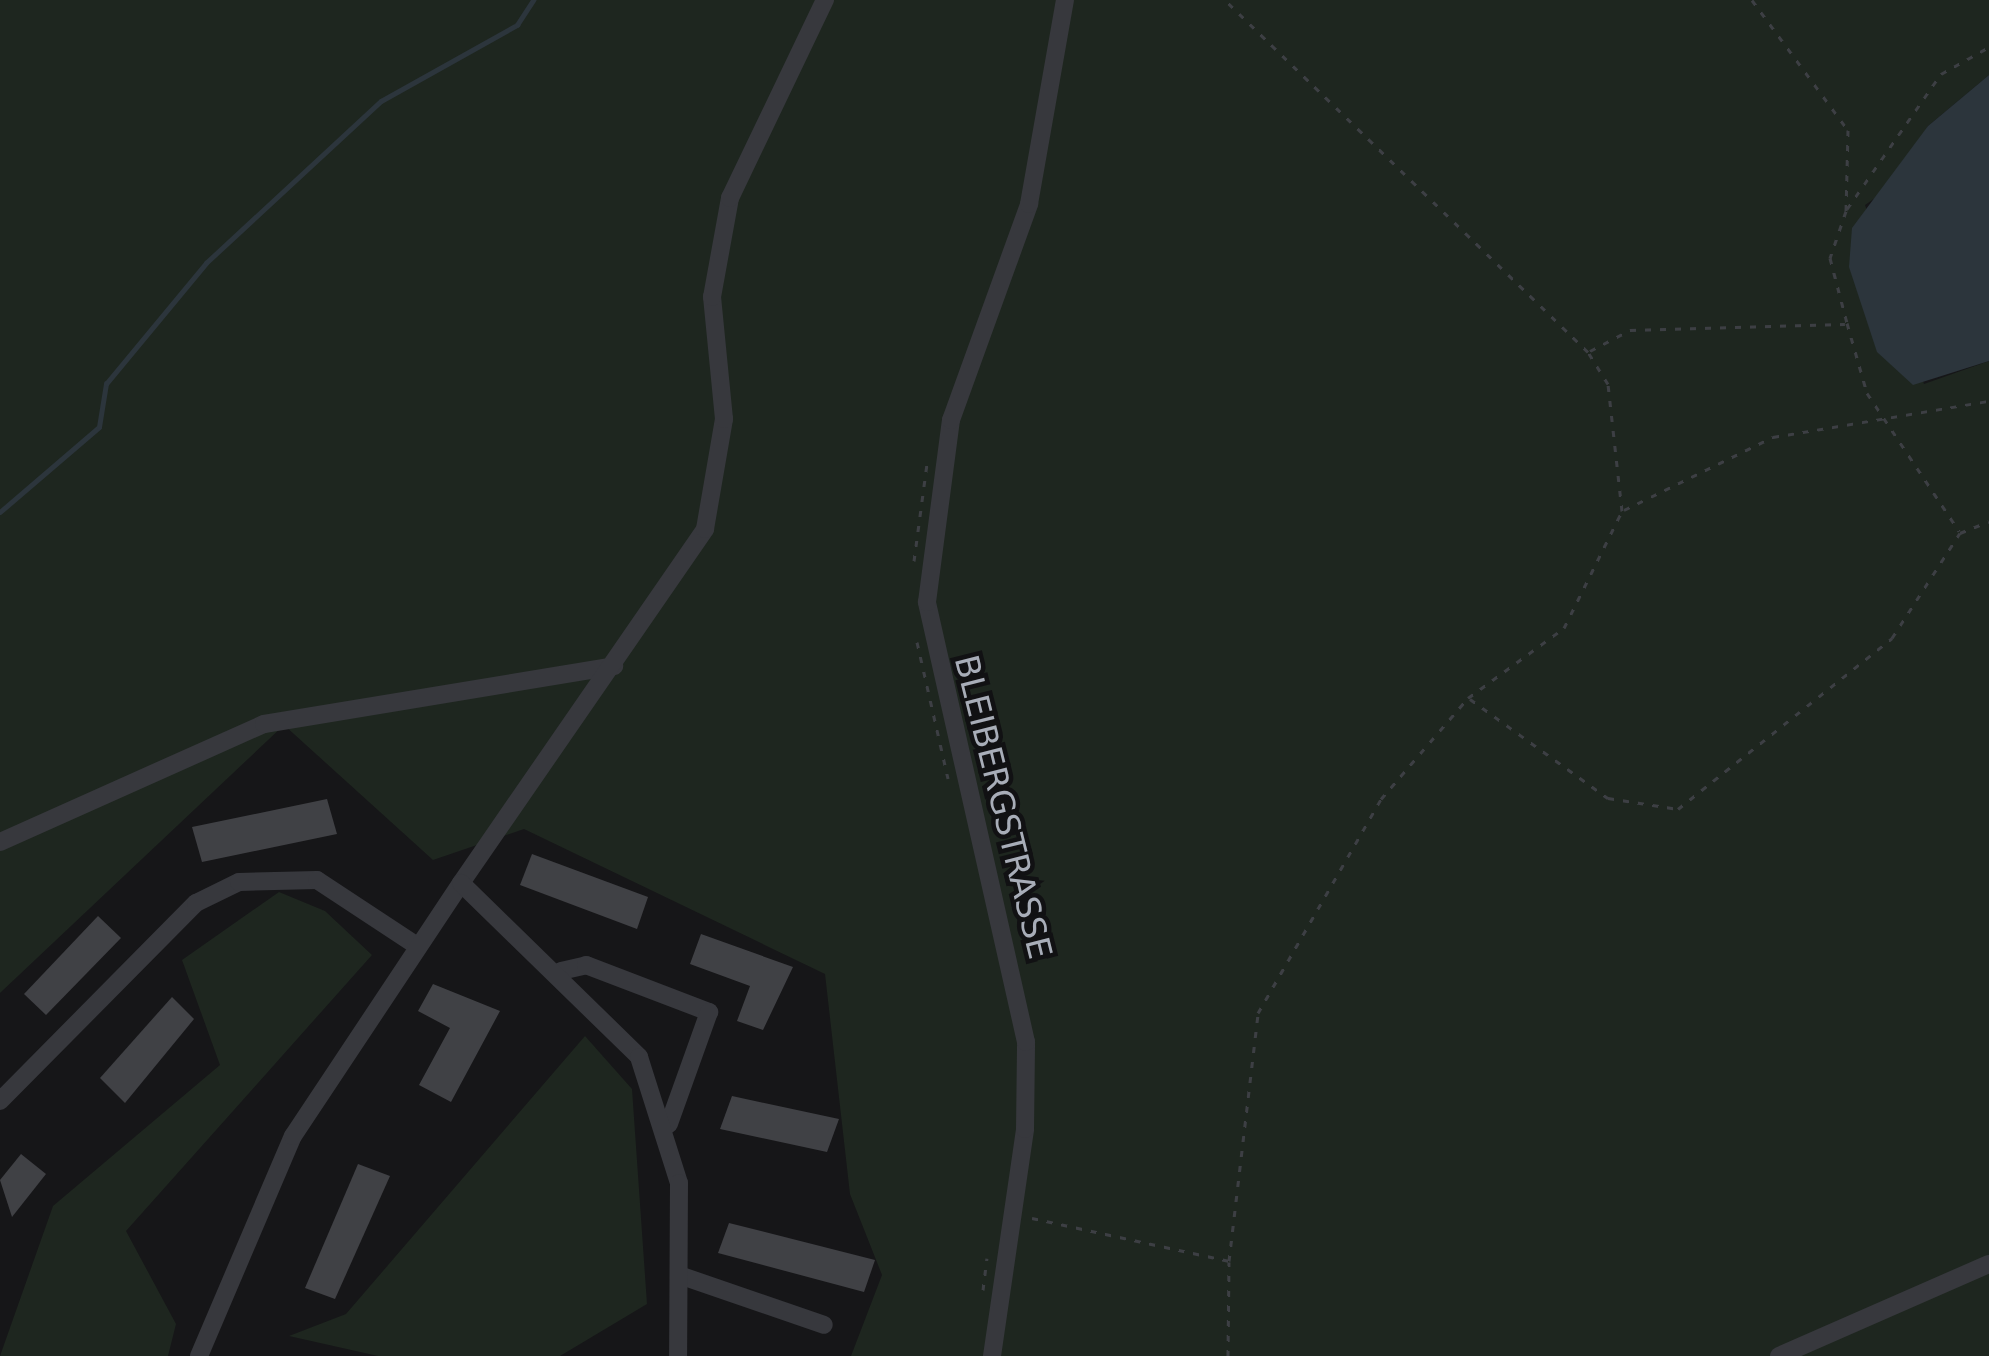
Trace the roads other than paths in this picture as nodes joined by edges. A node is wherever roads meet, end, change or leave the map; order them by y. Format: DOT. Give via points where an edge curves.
graph roads {
  1 [pos="825,0"];
  2 [pos="1065,0"];
  3 [pos="614,666"];
  4 [pos="0,842"];
  5 [pos="460,883"];
  6 [pos="417,946"];
  7 [pos="561,971"];
  8 [pos="0,1101"];
  9 [pos="669,1124"];
  10 [pos="1989,1264"];
  11 [pos="679,1275"];
  12 [pos="824,1325"];
  13 [pos="199,1356"];
  14 [pos="679,1356"];
  15 [pos="992,1356"];
  16 [pos="1779,1356"];
  1 -- 3 [label="street" via="730,198 712,297 724,419 705,529"];
  2 -- 15 [label="street, BLEIBERGSTRASSE" via="1029,204 951,419 927,602 1027,1042"];
  3 -- 4 [label="street" via="264,724"];
  3 -- 5 [label="street"];
  5 -- 6 [label="street"];
  5 -- 7 [label="street"];
  6 -- 8 [label="street" via="317,880 238,882 196,903"];
  6 -- 13 [label="street" via="293,1136"];
  7 -- 9 [label="street" via="639,1057"];
  7 -- 9 [label="street" via="586,965 709,1012"];
  9 -- 11 [label="street"];
  10 -- 16 [label="street"];
  11 -- 12 [label="street"];
  11 -- 14 [label="street"];
}
